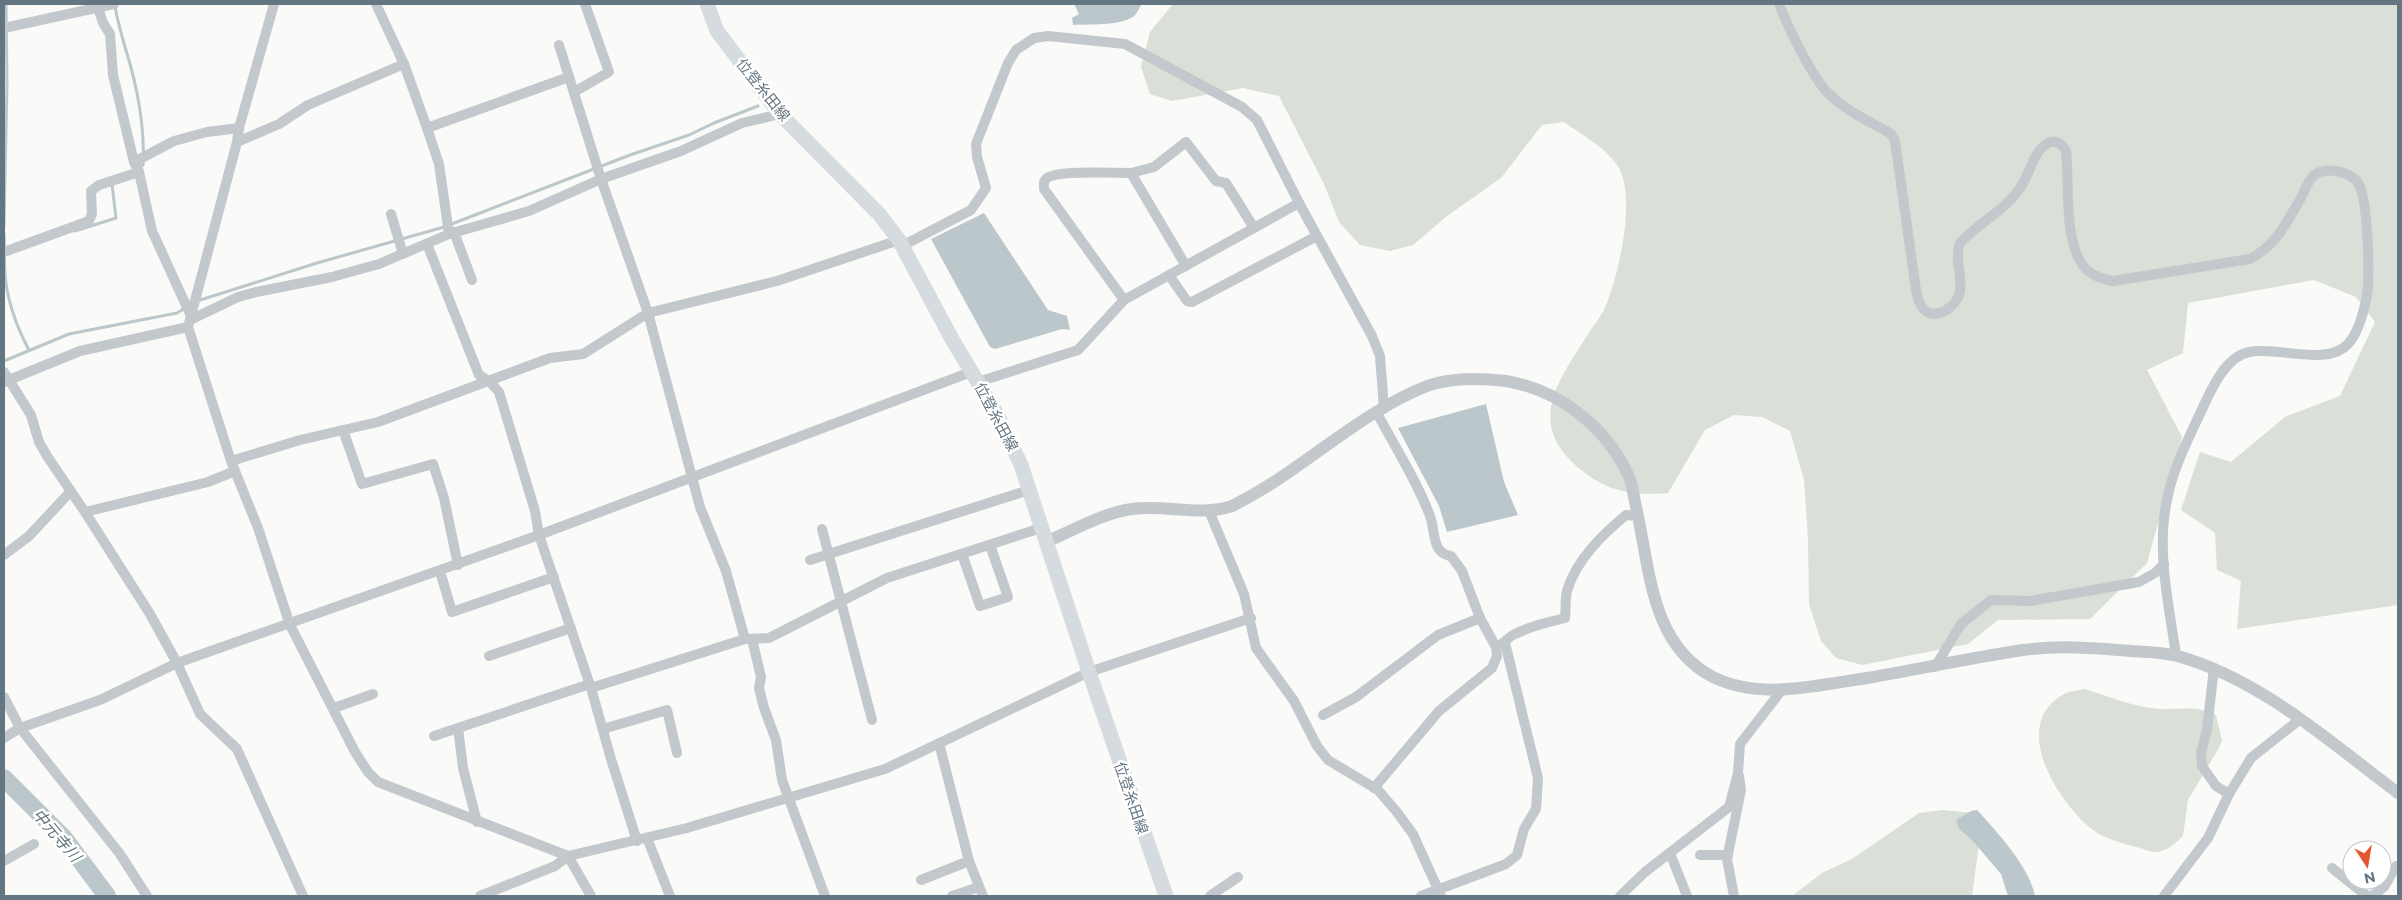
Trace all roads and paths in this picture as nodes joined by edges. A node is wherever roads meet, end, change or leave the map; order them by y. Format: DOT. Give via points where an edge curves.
graph roads {
  1 [pos="114,4"];
  2 [pos="274,4"];
  3 [pos="376,4"];
  4 [pos="585,4"];
  5 [pos="706,4"];
  6 [pos="1779,4"];
  7 [pos="98,6"];
  8 [pos="4,28"];
  9 [pos="559,45"];
  10 [pos="404,64"];
  11 [pos="569,77"];
  12 [pos="574,92"];
  13 [pos="780,114"];
  14 [pos="239,128"];
  15 [pos="427,128"];
  16 [pos="238,142"];
  17 [pos="134,162"];
  18 [pos="139,172"];
  19 [pos="1131,173"];
  20 [pos="601,179"];
  21 [pos="1299,204"];
  22 [pos="391,214"];
  23 [pos="1254,228"];
  24 [pos="452,233"];
  25 [pos="1317,236"];
  26 [pos="901,243"];
  27 [pos="427,244"];
  28 [pos="4,252"];
  29 [pos="403,254"];
  30 [pos="1186,266"];
  31 [pos="1169,275"];
  32 [pos="472,280"];
  33 [pos="1124,300"];
  34 [pos="648,313"];
  35 [pos="190,321"];
  36 [pos="975,377"];
  37 [pos="5,378"];
  38 [pos="489,381"];
  39 [pos="1380,411"];
  40 [pos="343,430"];
  41 [pos="233,466"];
  42 [pos="692,477"];
  43 [pos="1029,490"];
  44 [pos="71,491"];
  45 [pos="1209,511"];
  46 [pos="86,512"];
  47 [pos="1638,516"];
  48 [pos="822,529"];
  49 [pos="539,535"];
  50 [pos="1044,535"];
  51 [pos="990,545"];
  52 [pos="829,554"];
  53 [pos="962,554"];
  54 [pos="4,555"];
  55 [pos="810,560"];
  56 [pos="2164,564"];
  57 [pos="458,565"];
  58 [pos="440,571"];
  59 [pos="554,577"];
  60 [pos="1251,618"];
  61 [pos="1480,618"];
  62 [pos="290,625"];
  63 [pos="571,628"];
  64 [pos="749,639"];
  65 [pos="1501,645"];
  66 [pos="2176,655"];
  67 [pos="489,656"];
  68 [pos="177,664"];
  69 [pos="1935,667"];
  70 [pos="2214,668"];
  71 [pos="1089,672"];
  72 [pos="591,686"];
  73 [pos="1781,691"];
  74 [pos="373,694"];
  75 [pos="4,697"];
  76 [pos="334,708"];
  77 [pos="1323,715"];
  78 [pos="872,720"];
  79 [pos="2299,720"];
  80 [pos="458,728"];
  81 [pos="602,729"];
  82 [pos="12,733"];
  83 [pos="434,736"];
  84 [pos="939,744"];
  85 [pos="678,753"];
  86 [pos="1738,773"];
  87 [pos="1374,788"];
  88 [pos="2398,793"];
  89 [pos="2229,794"];
  90 [pos="788,799"];
  91 [pos="478,822"];
  92 [pos="642,839"];
  93 [pos="34,844"];
  94 [pos="1670,853"];
  95 [pos="1700,855"];
  96 [pos="1728,855"];
  97 [pos="568,856"];
  98 [pos="969,861"];
  99 [pos="4,862"];
  100 [pos="2398,867"];
  101 [pos="2332,868"];
  102 [pos="1238,877"];
  103 [pos="921,880"];
  104 [pos="981,891"];
  105 [pos="1440,893"];
  106 [pos="147,896"];
  107 [pos="303,896"];
  108 [pos="480,896"];
  109 [pos="591,896"];
  110 [pos="670,896"];
  111 [pos="825,896"];
  112 [pos="952,896"];
  113 [pos="1166,896"];
  114 [pos="1210,896"];
  115 [pos="1421,896"];
  116 [pos="1620,896"];
  117 [pos="1687,896"];
  118 [pos="1734,896"];
  119 [pos="2164,896"];
  120 [pos="2367,896"];
  121 [pos="2372,896"];
  1 -- 7 [label="street"];
  2 -- 14 [label="street"];
  3 -- 10 [label="street"];
  4 -- 12 [label="street" via="609,72"];
  5 -- 13 [label="main road, 位登糸田線" via="717,31"];
  6 -- 56 [label="street" via="1828,94 1845,108 1891,134 1895,141 1919,304 1934,314 1943,312 1959,299 1962,286 1957,252 1960,243 2010,201 2022,186 2041,148 2049,142 2062,144 2066,151 2067,206 2079,258 2087,270 2113,281 2250,259 2260,254 2285,227 2314,176 2322,172 2343,172 2352,176 2359,185 2366,214 2367,294 2355,333 2338,353 2251,351 2232,360 2222,372 2174,471 2164,519"];
  7 -- 8 [label="street"];
  7 -- 17 [label="street" via="110,34 113,75"];
  9 -- 11 [label="street"];
  10 -- 15 [label="street"];
  10 -- 16 [label="street" via="308,105 279,124"];
  11 -- 12 [label="street"];
  11 -- 15 [label="street"];
  12 -- 20 [label="street"];
  13 -- 20 [label="street" via="742,123 681,152"];
  13 -- 26 [label="main road, 位登糸田線" via="879,214"];
  14 -- 16 [label="street"];
  14 -- 17 [label="street" via="174,141"];
  15 -- 24 [label="street" via="439,164"];
  16 -- 35 [label="street"];
  17 -- 18 [label="street"];
  18 -- 28 [label="street" via="99,184 91,191 92,214 89,221"];
  18 -- 35 [label="street" via="152,230"];
  19 -- 23 [label="street" via="1154,167 1186,142 1216,182 1226,183"];
  19 -- 30 [label="street"];
  19 -- 33 [label="street" via="1064,173 1044,181 1044,189"];
  20 -- 24 [label="street" via="529,211"];
  20 -- 34 [label="street"];
  21 -- 23 [label="street"];
  21 -- 25 [label="street"];
  21 -- 26 [label="street" via="1258,120 1242,107 1125,44 1048,36 1034,38 1016,50 1008,63 976,144 986,188 971,210"];
  22 -- 29 [label="street"];
  23 -- 30 [label="street"];
  24 -- 27 [label="street"];
  24 -- 32 [label="street"];
  25 -- 31 [label="street" via="1192,302 1186,301"];
  25 -- 39 [label="street" via="1380,356"];
  26 -- 34 [label="street" via="777,281"];
  26 -- 36 [label="main road, 位登糸田線"];
  27 -- 29 [label="street"];
  27 -- 38 [label="street" via="479,375"];
  29 -- 35 [label="street" via="332,277 238,297"];
  30 -- 31 [label="street"];
  31 -- 33 [label="street"];
  33 -- 36 [label="street" via="1078,350"];
  34 -- 38 [label="street" via="583,354 550,358"];
  34 -- 42 [label="street"];
  35 -- 37 [label="street" via="87,349"];
  35 -- 41 [label="street"];
  36 -- 42 [label="street"];
  36 -- 43 [label="main road, 位登糸田線" via="997,414"];
  37 -- 44 [label="street" via="31,415 46,456"];
  38 -- 40 [label="street" via="378,422"];
  38 -- 49 [label="street" via="499,392 535,511"];
  39 -- 45 [label="street" via="1241,502"];
  39 -- 47 [label="street" via="1430,385 1461,380 1499,381 1533,388 1567,405 1595,427 1630,480"];
  39 -- 61 [label="street" via="1426,506 1438,550 1451,556 1462,572"];
  40 -- 41 [label="street" via="300,440"];
  40 -- 57 [label="street" via="362,484 433,464 444,498"];
  41 -- 46 [label="street" via="208,482"];
  41 -- 62 [label="street" via="258,528"];
  42 -- 49 [label="street"];
  42 -- 64 [label="street"];
  43 -- 50 [label="main road, 位登糸田線"];
  43 -- 52 [label="street"];
  44 -- 46 [label="street"];
  44 -- 54 [label="street" via="29,536"];
  45 -- 50 [label="street" via="1131,509"];
  45 -- 60 [label="street"];
  46 -- 68 [label="street" via="150,614"];
  47 -- 65 [label="street" via="1626,515 1592,546 1573,576 1567,592 1565,618 1513,634"];
  47 -- 73 [label="street" via="1660,618 1684,654 1698,668 1716,678"];
  48 -- 52 [label="street"];
  49 -- 57 [label="street"];
  49 -- 59 [label="street"];
  50 -- 51 [label="street"];
  50 -- 71 [label="main road, 位登糸田線"];
  51 -- 53 [label="street"];
  51 -- 53 [label="street" via="1008,597 980,606"];
  52 -- 55 [label="street"];
  52 -- 78 [label="street"];
  53 -- 64 [label="street" via="888,578 769,638"];
  56 -- 66 [label="street"];
  56 -- 69 [label="street" via="2139,582 2030,601 1991,600 1960,624"];
  57 -- 58 [label="street"];
  58 -- 59 [label="street" via="452,612"];
  58 -- 62 [label="street"];
  59 -- 63 [label="street"];
  60 -- 71 [label="street"];
  60 -- 87 [label="street" via="1256,648 1294,701 1317,746 1328,760"];
  61 -- 65 [label="street"];
  61 -- 77 [label="street" via="1438,635 1356,697"];
  62 -- 68 [label="street"];
  62 -- 76 [label="street"];
  63 -- 67 [label="street"];
  63 -- 72 [label="street"];
  64 -- 72 [label="street"];
  64 -- 90 [label="street" via="762,676 759,688 776,740"];
  65 -- 87 [label="street" via="1492,668 1438,711"];
  65 -- 105 [label="street" via="1538,778 1536,809 1524,830 1516,855 1506,864"];
  66 -- 69 [label="street" via="2088,647 2026,649"];
  66 -- 70 [label="street"];
  68 -- 82 [label="street" via="100,700"];
  68 -- 107 [label="street" via="200,714 237,749"];
  69 -- 73 [label="street"];
  70 -- 79 [label="street" via="2252,688"];
  70 -- 89 [label="street" via="2201,753 2202,766 2216,786"];
  71 -- 84 [label="street"];
  71 -- 113 [label="main road, 位登糸田線"];
  72 -- 80 [label="street"];
  72 -- 81 [label="street"];
  73 -- 86 [label="street" via="1740,744"];
  74 -- 76 [label="street"];
  75 -- 82 [label="street"];
  76 -- 91 [label="street" via="355,752 378,782"];
  79 -- 88 [label="street"];
  79 -- 89 [label="street" via="2251,758"];
  80 -- 83 [label="street"];
  80 -- 91 [label="street" via="463,768"];
  81 -- 85 [label="street" via="667,710"];
  81 -- 92 [label="street"];
  82 -- 106 [label="street" via="120,854"];
  84 -- 90 [label="street" via="884,769"];
  84 -- 98 [label="street"];
  86 -- 94 [label="street" via="1729,807"];
  86 -- 96 [label="street" via="1741,790"];
  87 -- 105 [label="street" via="1413,834"];
  89 -- 119 [label="street" via="2208,838"];
  90 -- 92 [label="street"];
  90 -- 111 [label="street"];
  91 -- 97 [label="street"];
  92 -- 97 [label="street"];
  92 -- 110 [label="street"];
  93 -- 99 [label="street"];
  94 -- 116 [label="street"];
  94 -- 117 [label="street"];
  95 -- 96 [label="street"];
  96 -- 118 [label="street"];
  97 -- 108 [label="street" via="555,866"];
  97 -- 109 [label="street"];
  98 -- 103 [label="street"];
  98 -- 104 [label="street"];
  100 -- 121 [label="street" via="2384,887"];
  101 -- 120 [label="street"];
  102 -- 114 [label="street"];
  104 -- 112 [label="street"];
  105 -- 115 [label="street"];
}
